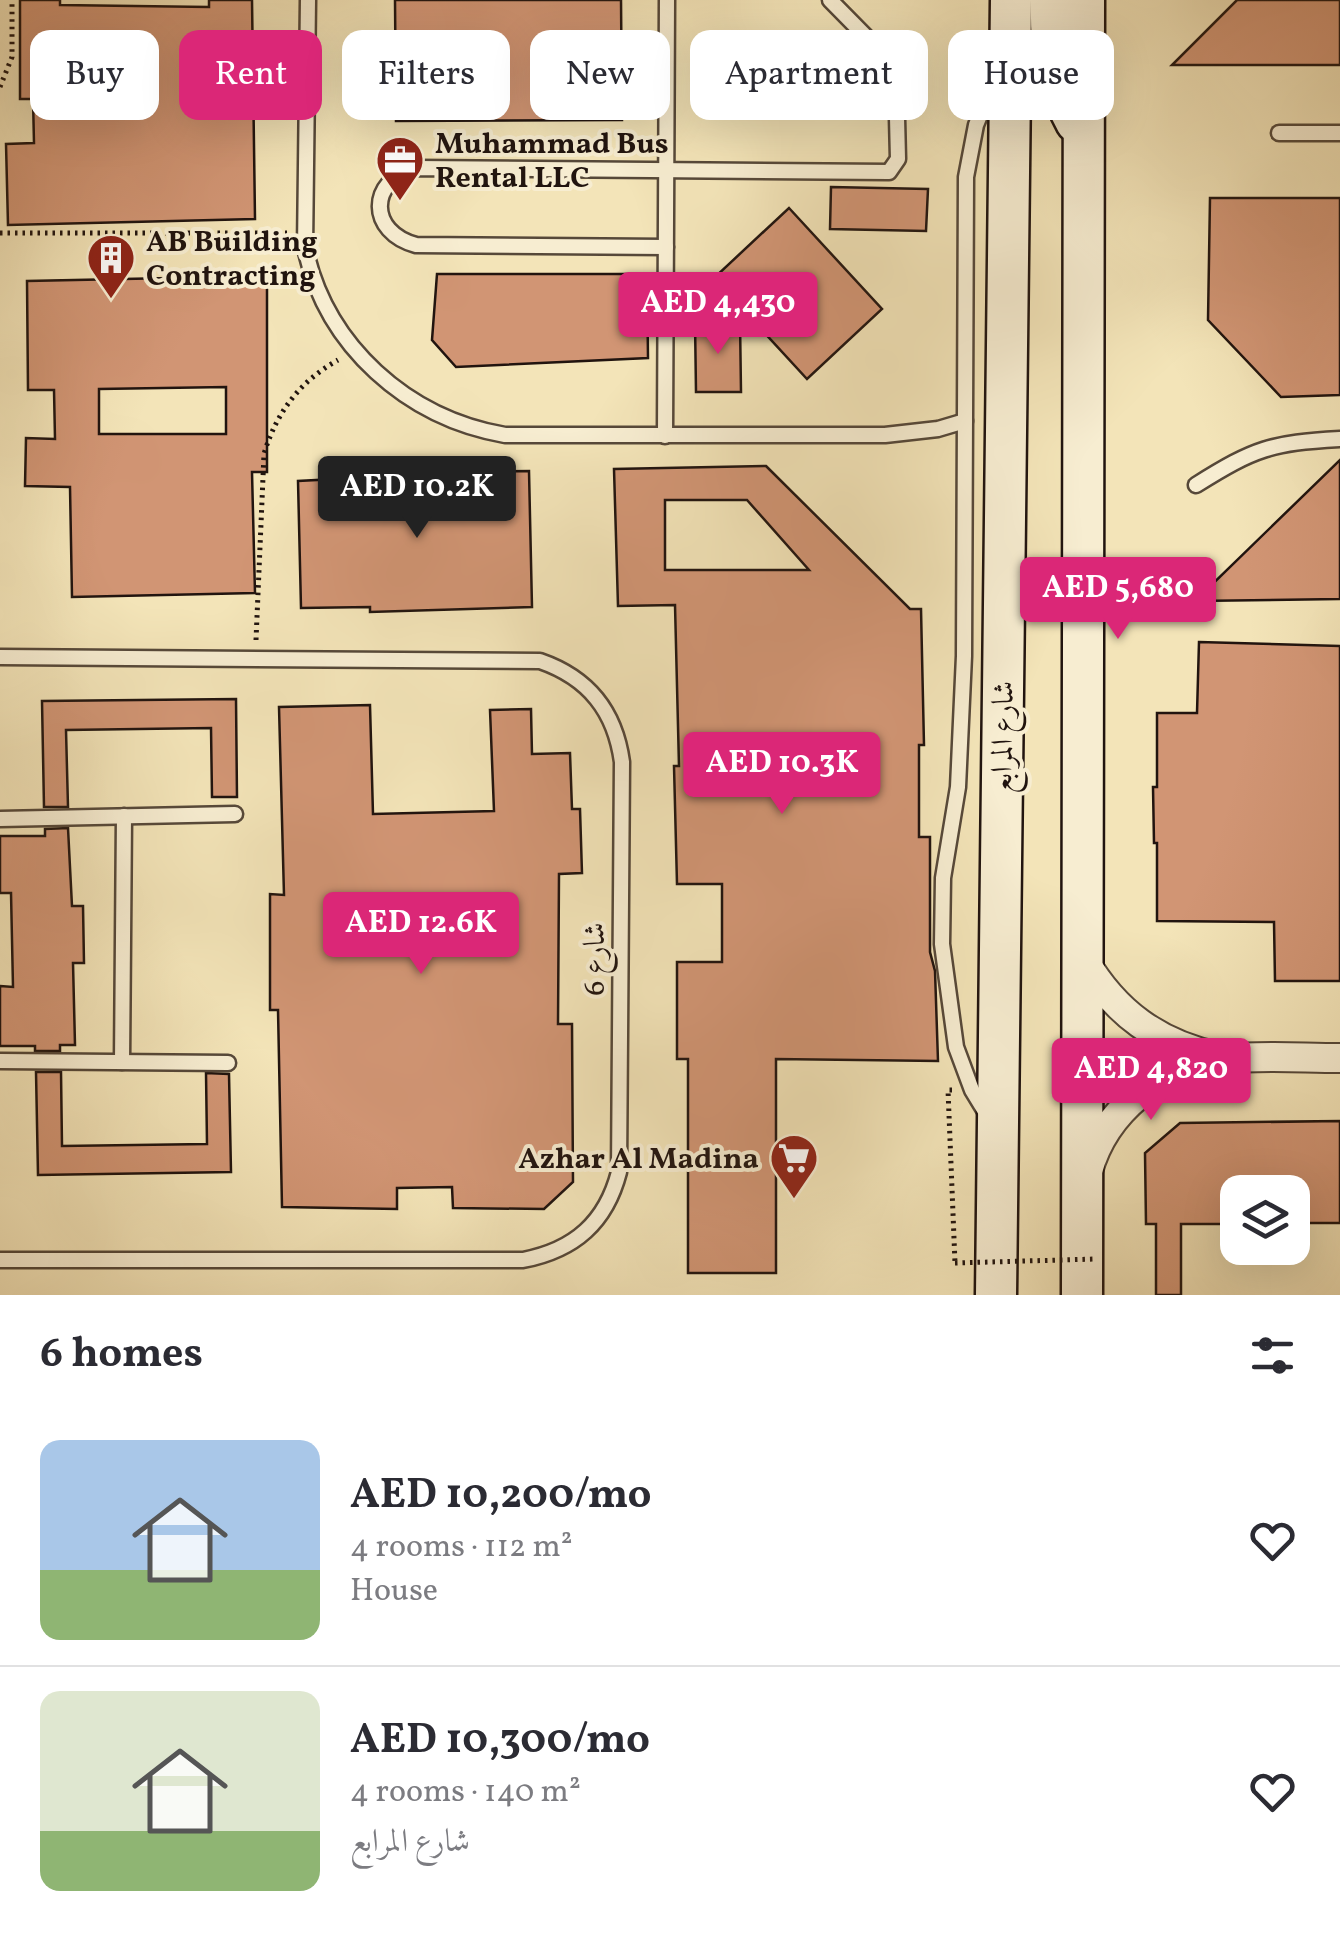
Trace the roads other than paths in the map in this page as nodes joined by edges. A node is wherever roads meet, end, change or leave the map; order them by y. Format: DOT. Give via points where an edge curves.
graph roads {
  1 [pos="308,0"];
  2 [pos="667,0"];
  3 [pos="830,0"];
  4 [pos="1051,0"];
  5 [pos="1088,10"];
  6 [pos="1009,18"];
  7 [pos="1279,133"];
  8 [pos="1340,133"];
  9 [pos="1084,134"];
  10 [pos="666,171"];
  11 [pos="666,247"];
  12 [pos="965,421"];
  13 [pos="665,436"];
  14 [pos="1340,439"];
  15 [pos="1196,484"];
  16 [pos="0,657"];
  17 [pos="235,814"];
  18 [pos="124,816"];
  19 [pos="0,819"];
  20 [pos="1083,958"];
  21 [pos="1340,1058"];
  22 [pos="1224,1059"];
  23 [pos="0,1061"];
  24 [pos="122,1062"];
  25 [pos="228,1062"];
  26 [pos="998,1129"];
  27 [pos="1083,1192"];
  28 [pos="0,1260"];
  29 [pos="1089,1277"];
  30 [pos="996,1295"];
  1 -- 13 [label="lane" via="305,248 327,314 355,352 417,403 482,431"];
  2 -- 10 [label="lane"];
  3 -- 10 [label="lane" via="888,59 896,76 894,169"];
  4 -- 9 [label="main road" via="1057,77"];
  5 -- 9 [label="main road"];
  6 -- 12 [label="lane" via="968,164"];
  6 -- 26 [label="main road, شارع المرابع"];
  7 -- 8 [label="lane"];
  9 -- 20 [label="main road"];
  10 -- 11 [label="lane"];
  10 -- 11 [label="lane" via="415,168 390,180 380,206 390,233 416,245"];
  11 -- 13 [label="lane"];
  12 -- 13 [label="lane" via="910,434"];
  12 -- 26 [label="lane" via="961,733 942,944 952,1025 972,1090"];
  14 -- 15 [label="lane" via="1254,451"];
  16 -- 28 [label="lane, شارع 6" via="540,661 582,681 598,698 615,728 622,762 621,1148 613,1195 568,1246 523,1260"];
  17 -- 18 [label="lane"];
  18 -- 19 [label="lane"];
  18 -- 24 [label="lane"];
  20 -- 22 [label="street" via="1098,984 1141,1026"];
  20 -- 27 [label="main road"];
  21 -- 22 [label="street"];
  22 -- 27 [label="street" via="1194,1065 1138,1094 1102,1138"];
  23 -- 24 [label="lane"];
  24 -- 25 [label="lane"];
  26 -- 30 [label="main road, شارع المرابع"];
  27 -- 29 [label="main road"];
}
